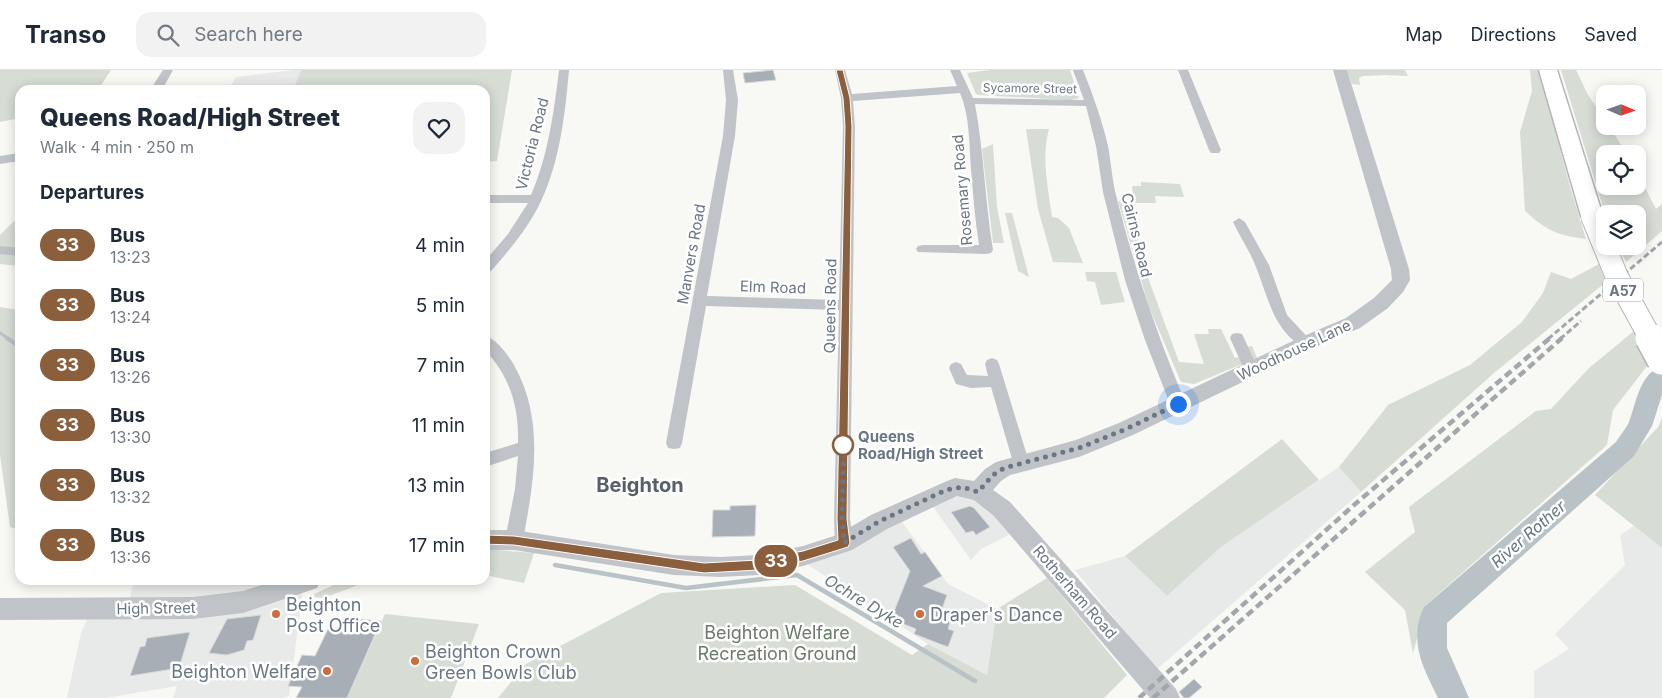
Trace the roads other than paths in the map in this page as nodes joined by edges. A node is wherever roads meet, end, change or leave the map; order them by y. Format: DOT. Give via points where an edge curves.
graph roads {
  1 [pos="168,70"];
  2 [pos="564,70"];
  3 [pos="728,70"];
  4 [pos="840,70"];
  5 [pos="955,70"];
  6 [pos="1078,70"];
  7 [pos="1182,70"];
  8 [pos="1340,70"];
  9 [pos="1548,70"];
  10 [pos="159,85"];
  11 [pos="963,89"];
  12 [pos="847,98"];
  13 [pos="969,101"];
  14 [pos="1091,103"];
  15 [pos="1215,150"];
  16 [pos="15,158"];
  17 [pos="0,160"];
  18 [pos="536,199"];
  19 [pos="490,200"];
  20 [pos="1239,222"];
  21 [pos="923,249"];
  22 [pos="0,250"];
  23 [pos="15,252"];
  24 [pos="490,263"];
  25 [pos="700,301"];
  26 [pos="846,305"];
  27 [pos="1237,338"];
  28 [pos="1306,343"];
  29 [pos="490,347"];
  30 [pos="1662,360"];
  31 [pos="992,364"];
  32 [pos="956,368"];
  33 [pos="1251,369"];
  34 [pos="996,380"];
  35 [pos="1178,404"];
  36 [pos="674,443"];
  37 [pos="527,448"];
  38 [pos="490,459"];
  39 [pos="1021,462"];
  40 [pos="978,492"];
  41 [pos="490,540"];
  42 [pos="514,540"];
  43 [pos="844,543"];
  44 [pos="294,585"];
  45 [pos="0,609"];
  46 [pos="1167,698"];
  1 -- 10 [label="street"];
  2 -- 18 [label="street, Victoria Road" via="552,141"];
  3 -- 25 [label="street, Manvers Road" via="732,100 729,136"];
  4 -- 12 [label="street, Queens Road"];
  5 -- 11 [label="street, Rosemary Road"];
  6 -- 14 [label="street, Cairns Road"];
  7 -- 15 [label="street" via="1196,96"];
  8 -- 28 [label="street, Woodhouse Lane" via="1401,280 1381,302 1353,323"];
  9 -- 30 [label="highway, A57, bridge" via="1592,216 1617,277"];
  11 -- 12 [label="street"];
  11 -- 13 [label="street, Rosemary Road"];
  12 -- 26 [label="street, Queens Road"];
  13 -- 14 [label="street, Sycamore Street"];
  13 -- 21 [label="street, Rosemary Road" via="986,250"];
  14 -- 35 [label="street, Cairns Road" via="1109,192 1132,280"];
  16 -- 17 [label="street"];
  18 -- 19 [label="street"];
  18 -- 24 [label="street, Victoria Road" via="511,239"];
  20 -- 28 [label="street" via="1262,265 1281,317"];
  22 -- 23 [label="street"];
  25 -- 26 [label="street, Elm Road"];
  25 -- 36 [label="street, Manvers Road"];
  26 -- 43 [label="street, Queens Road"];
  27 -- 33 [label="street"];
  28 -- 33 [label="street, Woodhouse Lane"];
  29 -- 37 [label="street" via="512,371 521,396"];
  31 -- 34 [label="street"];
  32 -- 34 [label="street" via="960,380"];
  33 -- 35 [label="street, Woodhouse Lane"];
  34 -- 39 [label="street"];
  35 -- 39 [label="street, Woodhouse Lane" via="1079,448"];
  37 -- 38 [label="street"];
  37 -- 42 [label="street"];
  39 -- 40 [label="street, Woodhouse Lane" via="997,472"];
  40 -- 43 [label="street" via="963,487 946,490 878,522"];
  40 -- 46 [label="street, Rotherham Road" via="1008,515"];
  41 -- 42 [label="street"];
  42 -- 43 [label="street" via="704,568 758,565"];
  44 -- 45 [label="street, High Street" via="243,602 193,608"];
}
